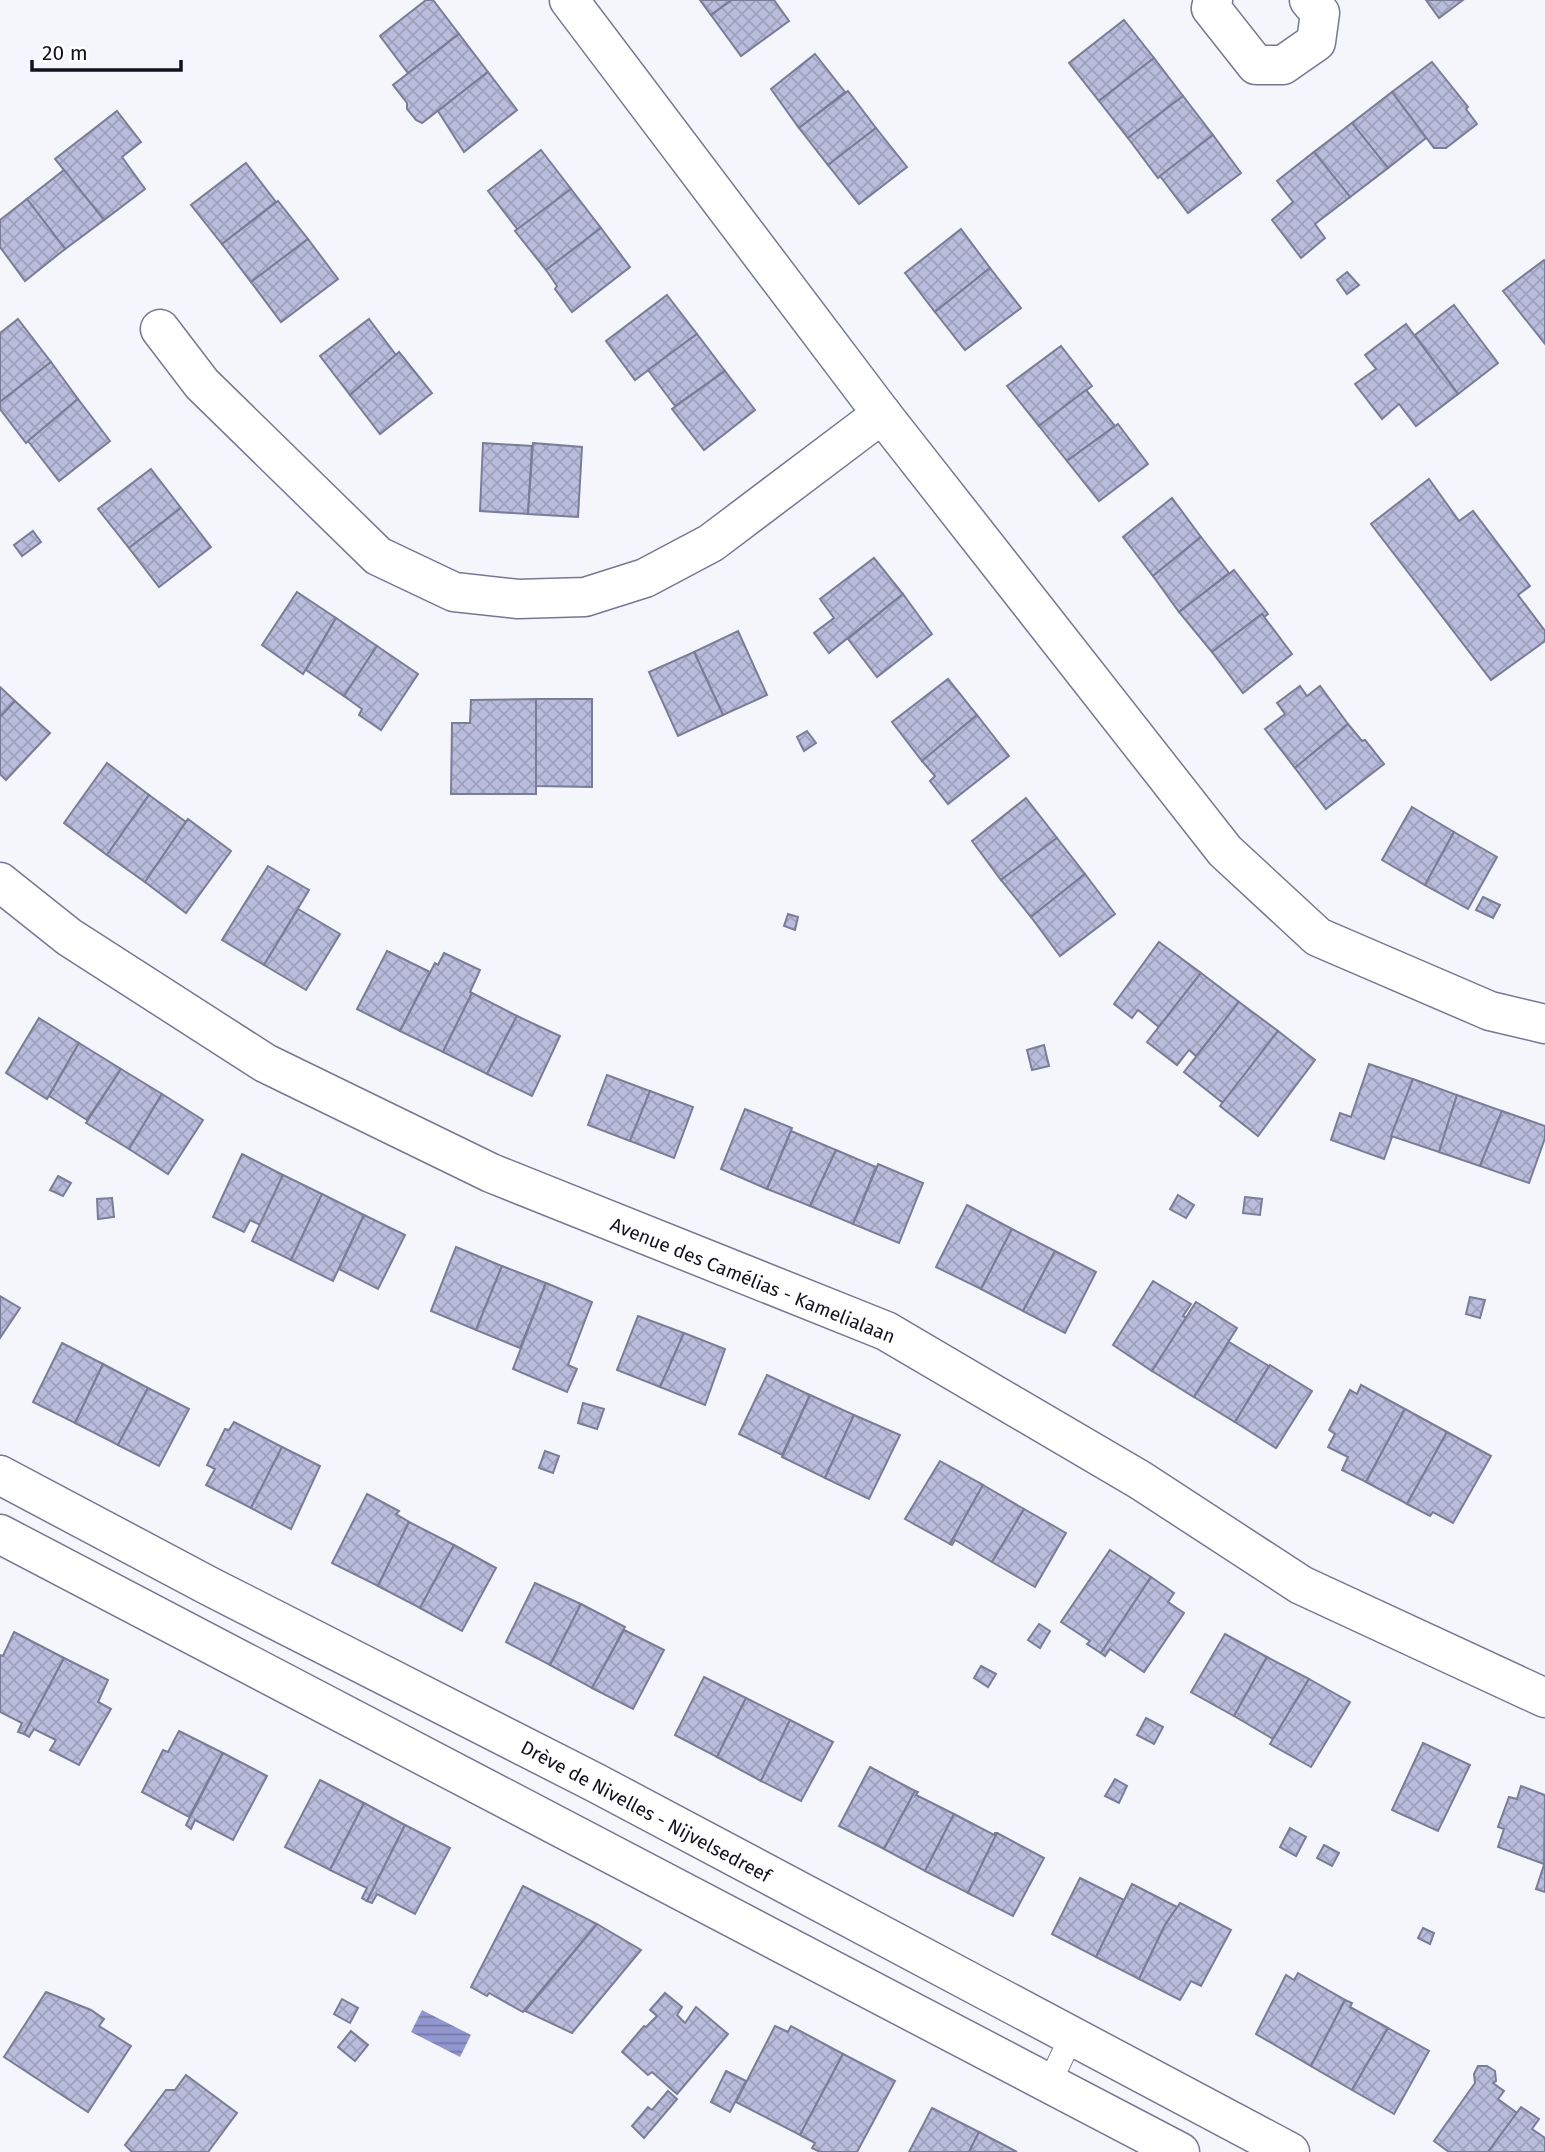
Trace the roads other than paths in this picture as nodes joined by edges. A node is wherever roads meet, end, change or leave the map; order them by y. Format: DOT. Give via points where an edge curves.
graph roads {
  1 [pos="569,0"];
  2 [pos="1213,0"];
  3 [pos="1309,0"];
  4 [pos="160,329"];
  5 [pos="882,414"];
  6 [pos="0,882"];
  7 [pos="1545,1024"];
  8 [pos="0,1475"];
  9 [pos="0,1534"];
  10 [pos="1545,1698"];
  11 [pos="1072,2035"];
  12 [pos="1049,2082"];
  13 [pos="1180,2152"];
  14 [pos="1290,2152"];
  1 -- 5 [label="street"];
  2 -- 3 [label="street" via="1211,8 1256,65 1283,65 1316,42 1320,13"];
  4 -- 5 [label="street" via="202,384 378,556 454,592 518,599 585,597 645,578 711,543"];
  5 -- 7 [label="street" via="1225,851 1318,937 1490,1011"];
  6 -- 10 [label="street, Avenue des Camélias - Kamelialaan" via="69,937 265,1063 491,1173 886,1331 1140,1480 1301,1585"];
  8 -- 11 [label="street, Drève de Nivelles - Nijvelsedreef"];
  9 -- 12 [label="street"];
  11 -- 12 [label="lane"];
  11 -- 14 [label="street, Drève de Nivelles - Nijvelsedreef"];
  12 -- 13 [label="street"];
}
